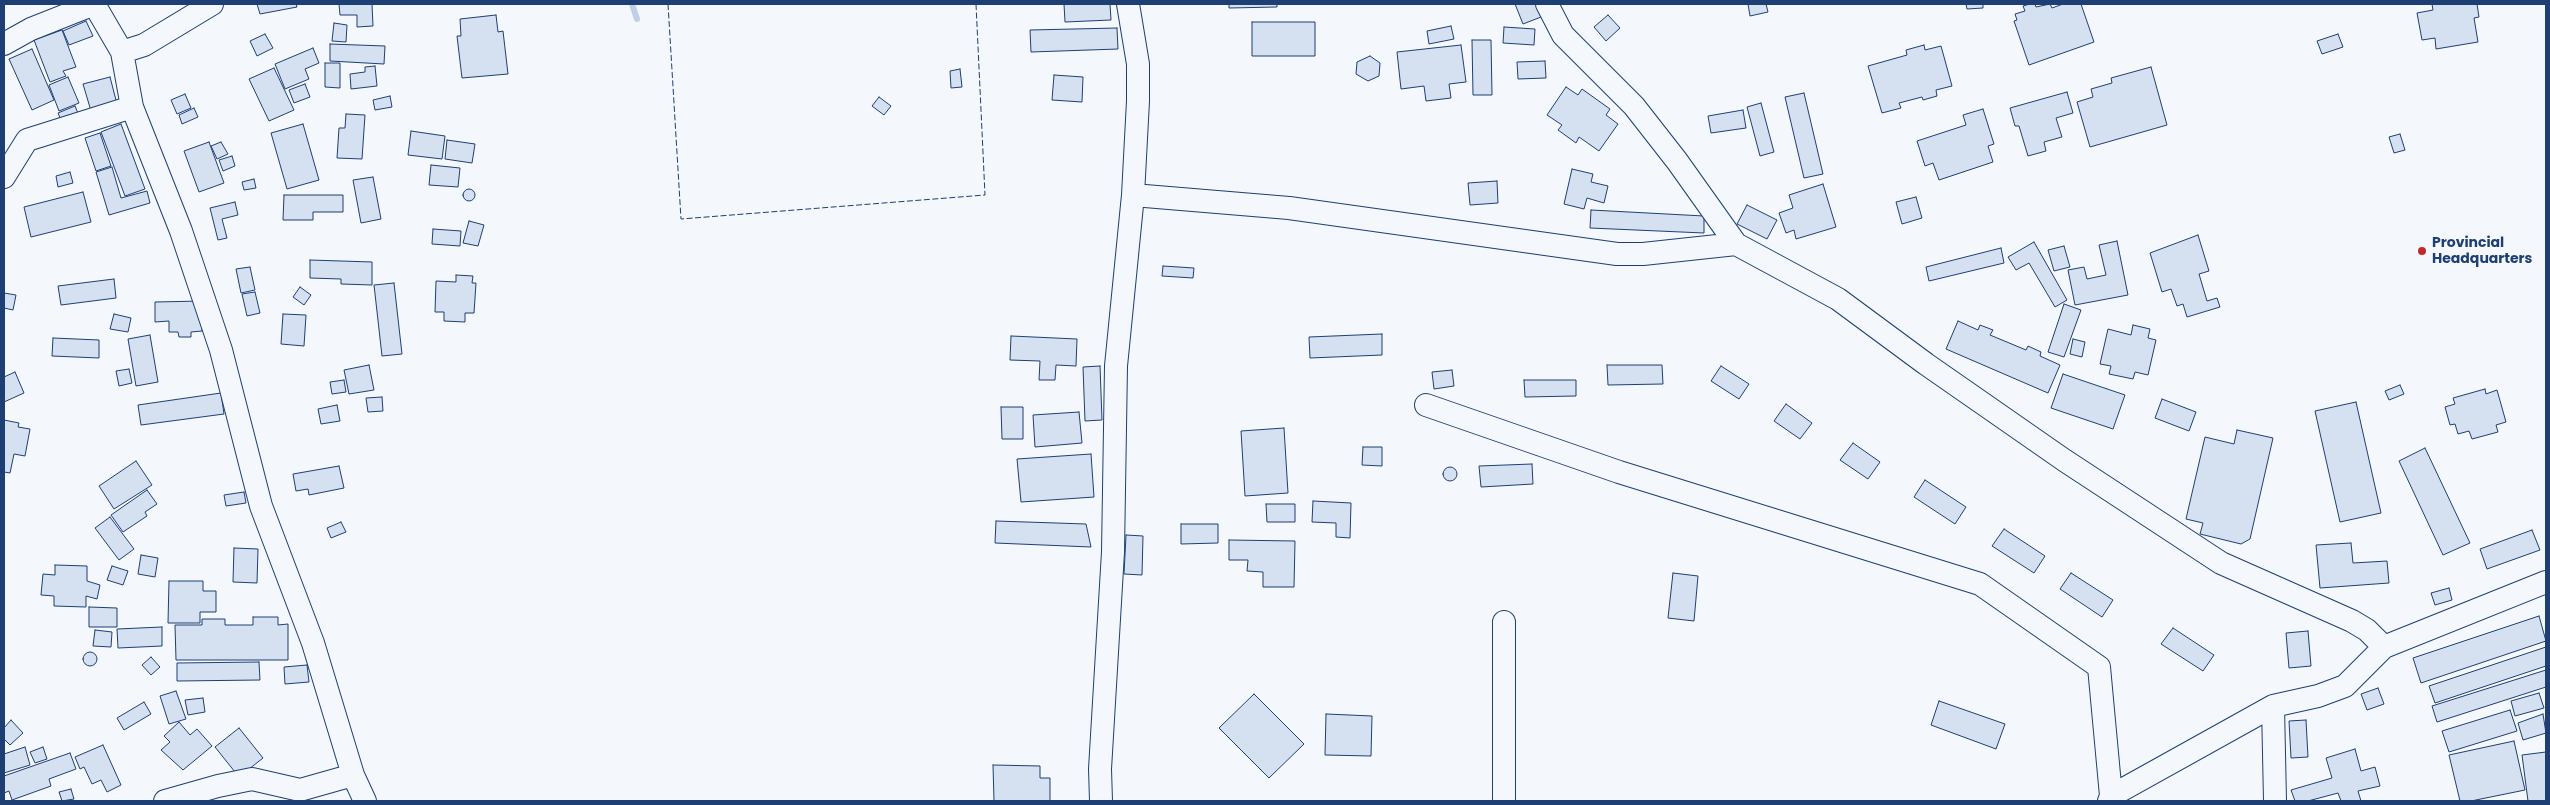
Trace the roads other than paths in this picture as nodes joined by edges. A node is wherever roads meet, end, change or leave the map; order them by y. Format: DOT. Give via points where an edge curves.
graph roads {
  1 [pos="94,4"];
  2 [pos="212,4"];
  3 [pos="1128,4"];
  4 [pos="1547,4"];
  5 [pos="4,44"];
  6 [pos="122,52"];
  7 [pos="132,107"];
  8 [pos="4,177"];
  9 [pos="1133,195"];
  10 [pos="1736,244"];
  11 [pos="1426,405"];
  12 [pos="2546,582"];
  13 [pos="1504,622"];
  14 [pos="2384,647"];
  15 [pos="2273,706"];
  16 [pos="354,775"];
  17 [pos="296,795"];
  18 [pos="2110,799"];
  19 [pos="165,801"];
  20 [pos="366,801"];
  21 [pos="1101,801"];
  22 [pos="1504,801"];
  23 [pos="2275,801"];
  1 -- 5 [label="street" via="31,29"];
  1 -- 6 [label="street"];
  2 -- 6 [label="street" via="144,45"];
  3 -- 9 [label="street" via="1138,64"];
  4 -- 10 [label="street" via="1563,35 1634,106"];
  6 -- 7 [label="street"];
  7 -- 8 [label="street" via="27,140"];
  7 -- 16 [label="street" via="181,231 222,350 261,506 313,643"];
  9 -- 10 [label="street" via="1289,208 1617,254"];
  9 -- 21 [label="street" via="1116,366 1113,552 1100,769"];
  10 -- 14 [label="street" via="1838,299 2048,449 2221,563 2352,621"];
  11 -- 18 [label="street" via="1619,472 1980,584 2099,667"];
  12 -- 14 [label="street"];
  13 -- 22 [label="street"];
  14 -- 15 [label="street" via="2345,686"];
  15 -- 18 [label="street"];
  15 -- 23 [label="street"];
  16 -- 17 [label="street"];
  16 -- 20 [label="street"];
  17 -- 19 [label="street" via="252,780"];
}
